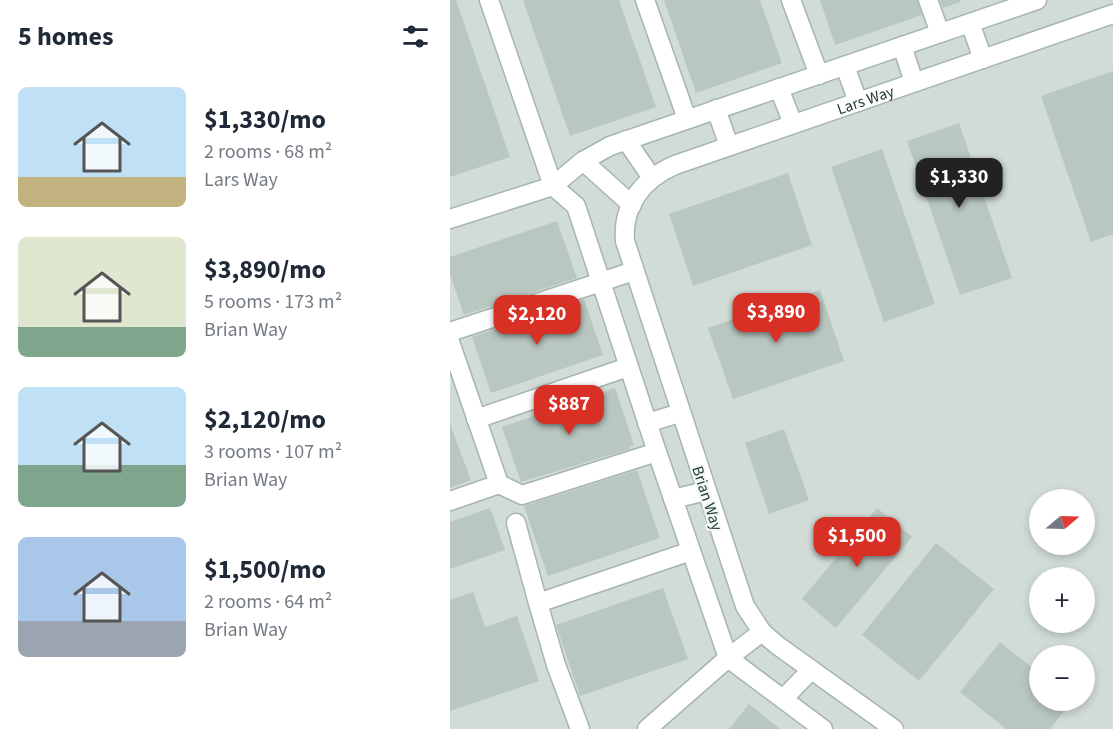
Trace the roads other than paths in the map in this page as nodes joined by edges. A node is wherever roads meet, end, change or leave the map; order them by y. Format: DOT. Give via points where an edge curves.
graph roads {
  1 [pos="489,0"];
  2 [pos="645,0"];
  3 [pos="791,0"];
  4 [pos="928,0"];
  5 [pos="1037,0"];
  6 [pos="1106,10"];
  7 [pos="970,23"];
  8 [pos="940,33"];
  9 [pos="902,46"];
  10 [pos="983,58"];
  11 [pos="845,66"];
  12 [pos="819,75"];
  13 [pos="914,82"];
  14 [pos="779,88"];
  15 [pos="858,102"];
  16 [pos="716,109"];
  17 [pos="687,119"];
  18 [pos="793,124"];
  19 [pos="626,140"];
  20 [pos="729,146"];
  21 [pos="583,161"];
  22 [pos="652,178"];
  23 [pos="553,186"];
  24 [pos="632,205"];
  25 [pos="450,219"];
  26 [pos="634,272"];
  27 [pos="599,282"];
  28 [pos="450,332"];
  29 [pos="450,342"];
  30 [pos="628,367"];
  31 [pos="455,377"];
  32 [pos="680,413"];
  33 [pos="476,419"];
  34 [pos="647,423"];
  35 [pos="657,452"];
  36 [pos="499,484"];
  37 [pos="706,491"];
  38 [pos="673,499"];
  39 [pos="450,501"];
  40 [pos="516,523"];
  41 [pos="691,550"];
  42 [pos="731,569"];
  43 [pos="700,578"];
  44 [pos="538,603"];
  45 [pos="762,632"];
  46 [pos="728,658"];
  47 [pos="811,670"];
  48 [pos="783,699"];
  49 [pos="875,724"];
  50 [pos="580,729"];
  51 [pos="647,729"];
  52 [pos="823,729"];
  53 [pos="894,729"];
  1 -- 23 [label="street"];
  2 -- 17 [label="street"];
  3 -- 12 [label="street"];
  4 -- 8 [label="street"];
  5 -- 7 [label="street"];
  6 -- 10 [label="street, Lars Way"];
  7 -- 8 [label="street"];
  7 -- 10 [label="street"];
  8 -- 9 [label="street"];
  9 -- 11 [label="street"];
  9 -- 13 [label="street"];
  10 -- 13 [label="street, Lars Way"];
  11 -- 12 [label="street"];
  11 -- 15 [label="street"];
  12 -- 14 [label="street"];
  13 -- 15 [label="street, Lars Way"];
  14 -- 16 [label="street"];
  14 -- 18 [label="street"];
  15 -- 18 [label="street, Lars Way"];
  16 -- 17 [label="street"];
  16 -- 20 [label="street"];
  17 -- 19 [label="street"];
  18 -- 20 [label="street, Lars Way"];
  19 -- 21 [label="street"];
  19 -- 22 [label="street"];
  20 -- 22 [label="street, Lars Way" via="675,165"];
  21 -- 23 [label="street"];
  21 -- 24 [label="street"];
  22 -- 24 [label="street, Lars Way" via="637,191"];
  23 -- 25 [label="street"];
  23 -- 27 [label="street" via="576,206"];
  24 -- 26 [label="street, Brian Way" via="624,228"];
  26 -- 27 [label="street"];
  26 -- 32 [label="street, Brian Way"];
  27 -- 28 [label="street"];
  27 -- 30 [label="street"];
  29 -- 31 [label="street"];
  30 -- 33 [label="street"];
  30 -- 34 [label="street"];
  31 -- 33 [label="street"];
  32 -- 34 [label="street"];
  32 -- 37 [label="street, Brian Way"];
  33 -- 36 [label="street"];
  34 -- 35 [label="street"];
  35 -- 36 [label="street" via="522,495"];
  35 -- 38 [label="street"];
  36 -- 39 [label="street"];
  37 -- 38 [label="street"];
  37 -- 42 [label="street, Brian Way"];
  38 -- 41 [label="street"];
  40 -- 44 [label="street"];
  41 -- 43 [label="street"];
  41 -- 44 [label="street"];
  42 -- 43 [label="street"];
  42 -- 45 [label="street, Brian Way" via="745,606"];
  43 -- 46 [label="street"];
  44 -- 50 [label="street"];
  45 -- 46 [label="street"];
  45 -- 47 [label="street, Brian Way"];
  46 -- 48 [label="street"];
  46 -- 51 [label="street"];
  47 -- 48 [label="street"];
  47 -- 49 [label="street, Brian Way"];
  48 -- 52 [label="street"];
  49 -- 53 [label="street, Brian Way"];
}
